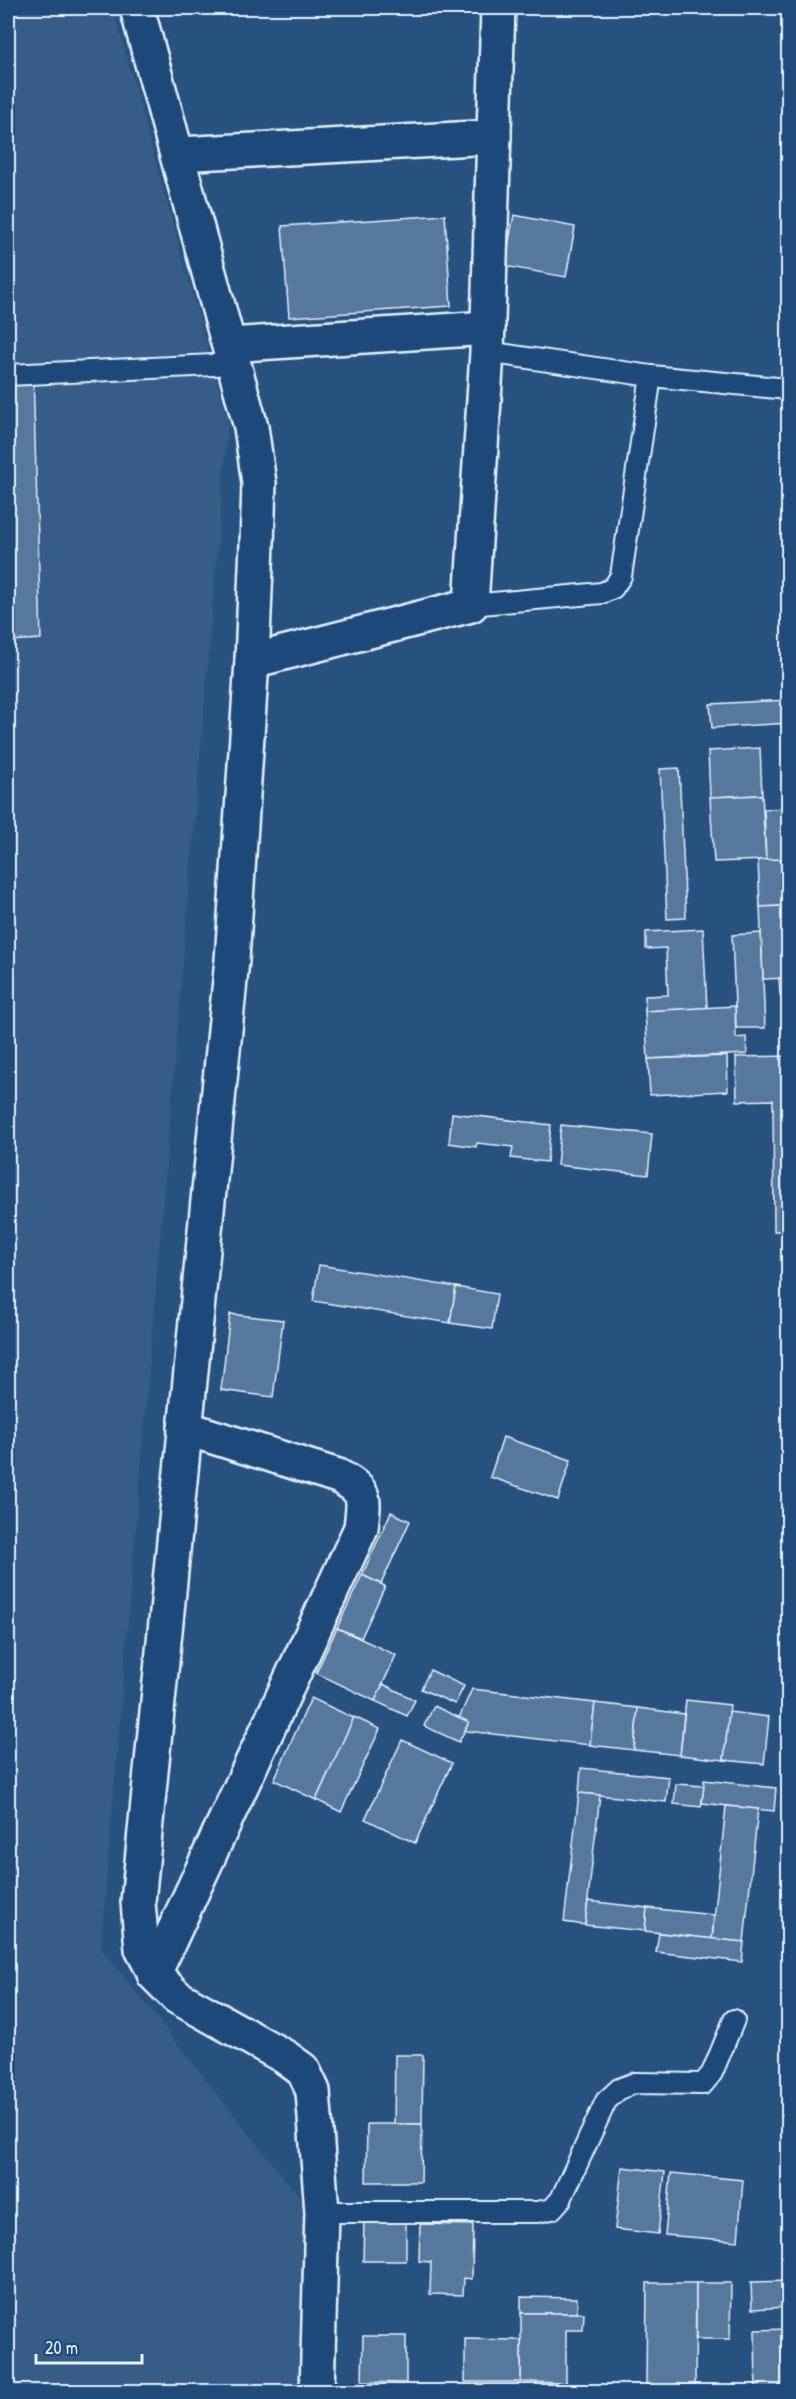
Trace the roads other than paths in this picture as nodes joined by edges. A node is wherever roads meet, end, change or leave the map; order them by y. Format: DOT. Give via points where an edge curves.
graph roads {
  1 [pos="498,8"];
  2 [pos="141,11"];
  3 [pos="494,137"];
  4 [pos="178,154"];
  5 [pos="488,340"];
  6 [pos="232,355"];
  7 [pos="8,375"];
  8 [pos="651,376"];
  9 [pos="789,389"];
  10 [pos="471,605"];
  11 [pos="252,661"];
  12 [pos="185,1428"];
  13 [pos="154,1974"];
  14 [pos="734,2020"];
  15 [pos="322,2212"];
  16 [pos="317,2391"];
  1 -- 3 [label="street"];
  2 -- 4 [label="street"];
  3 -- 4 [label="street"];
  3 -- 5 [label="street"];
  4 -- 6 [label="street"];
  5 -- 6 [label="street"];
  5 -- 8 [label="lane"];
  5 -- 10 [label="street"];
  6 -- 7 [label="lane"];
  6 -- 11 [label="street" via="251,428 259,483"];
  8 -- 9 [label="lane"];
  8 -- 10 [label="lane" via="621,576 613,588 602,593"];
  10 -- 11 [label="street"];
  11 -- 12 [label="street" via="232,960"];
  12 -- 13 [label="street" via="138,1902 142,1949"];
  12 -- 13 [label="street" via="338,1476 357,1487 363,1500 361,1528"];
  13 -- 15 [label="street" via="177,1998 285,2056 303,2070 314,2091"];
  14 -- 15 [label="lane" via="712,2073 703,2084 635,2083 619,2089 606,2101 561,2199 552,2209"];
  15 -- 16 [label="street"];
}
